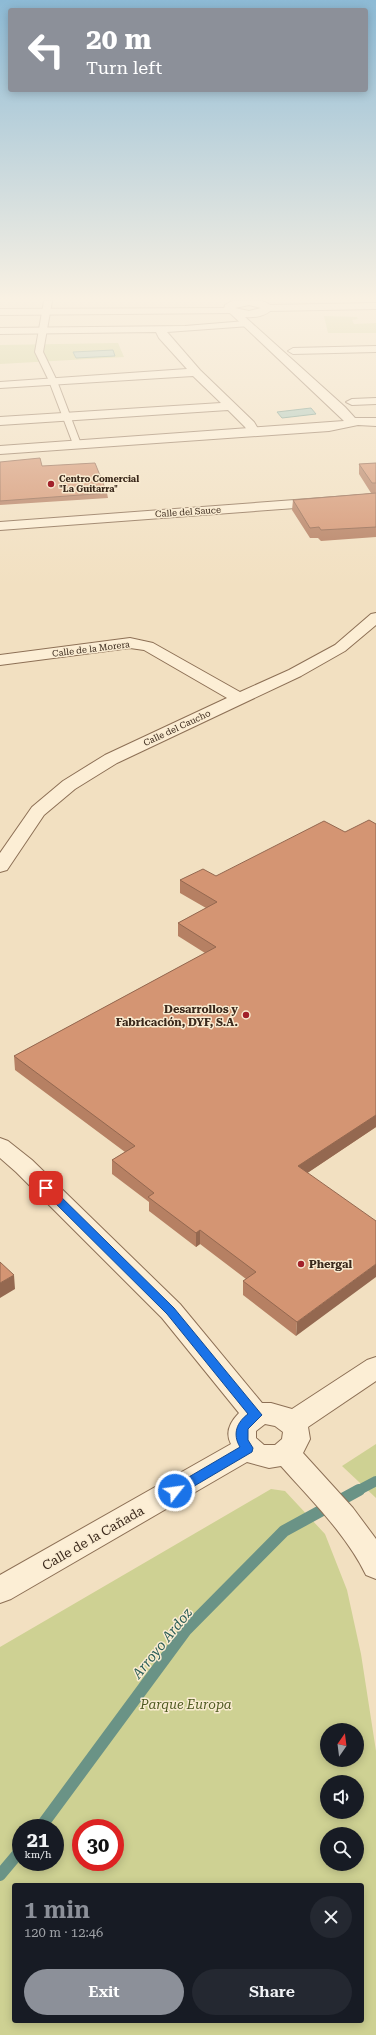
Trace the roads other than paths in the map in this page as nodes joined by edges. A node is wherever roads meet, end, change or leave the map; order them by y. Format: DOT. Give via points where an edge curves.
graph roads {
  1 [pos="59,396"];
  2 [pos="220,396"];
  3 [pos="326,396"];
  4 [pos="345,396"];
  5 [pos="376,401"];
  6 [pos="352,402"];
  7 [pos="230,406"];
  8 [pos="67,416"];
  9 [pos="0,421"];
  10 [pos="373,421"];
  11 [pos="360,431"];
  12 [pos="254,432"];
  13 [pos="77,444"];
  14 [pos="0,450"];
  15 [pos="0,457"];
  16 [pos="376,498"];
  17 [pos="0,526"];
  18 [pos="376,617"];
  19 [pos="0,660"];
  20 [pos="240,699"];
  21 [pos="0,866"];
  22 [pos="0,1146"];
  23 [pos="376,1367"];
  24 [pos="256,1415"];
  25 [pos="292,1423"];
  26 [pos="247,1448"];
  27 [pos="286,1453"];
  28 [pos="376,1566"];
  29 [pos="0,1590"];
  1 -- 8 [label="street"];
  2 -- 7 [label="street"];
  3 -- 11 [label="street"];
  4 -- 6 [label="street"];
  5 -- 6 [label="street"];
  6 -- 10 [label="street"];
  7 -- 8 [label="street"];
  7 -- 12 [label="street"];
  8 -- 9 [label="street"];
  8 -- 13 [label="street"];
  10 -- 11 [label="street"];
  11 -- 12 [label="street"];
  11 -- 15 [label="street"];
  12 -- 13 [label="street"];
  13 -- 14 [label="street"];
  16 -- 17 [label="street, Calle del Sauce"];
  18 -- 20 [label="street, Calle del Caucho" via="340,648 296,673"];
  19 -- 20 [label="street, Calle de la Morera" via="130,643 148,646"];
  20 -- 21 [label="street, Calle del Caucho" via="111,759 69,785 38,811"];
  22 -- 24 [label="street" via="24,1166 170,1311"];
  23 -- 25 [label="street"];
  24 -- 25 [label="street" via="274,1413"];
  24 -- 26 [label="street" via="246,1421 242,1429 242,1441"];
  25 -- 27 [label="street" via="296,1430 296,1439 293,1447"];
  26 -- 27 [label="street" via="266,1457"];
  26 -- 29 [label="street, Calle de la Cañada"];
  27 -- 28 [label="street" via="343,1516"];
}
